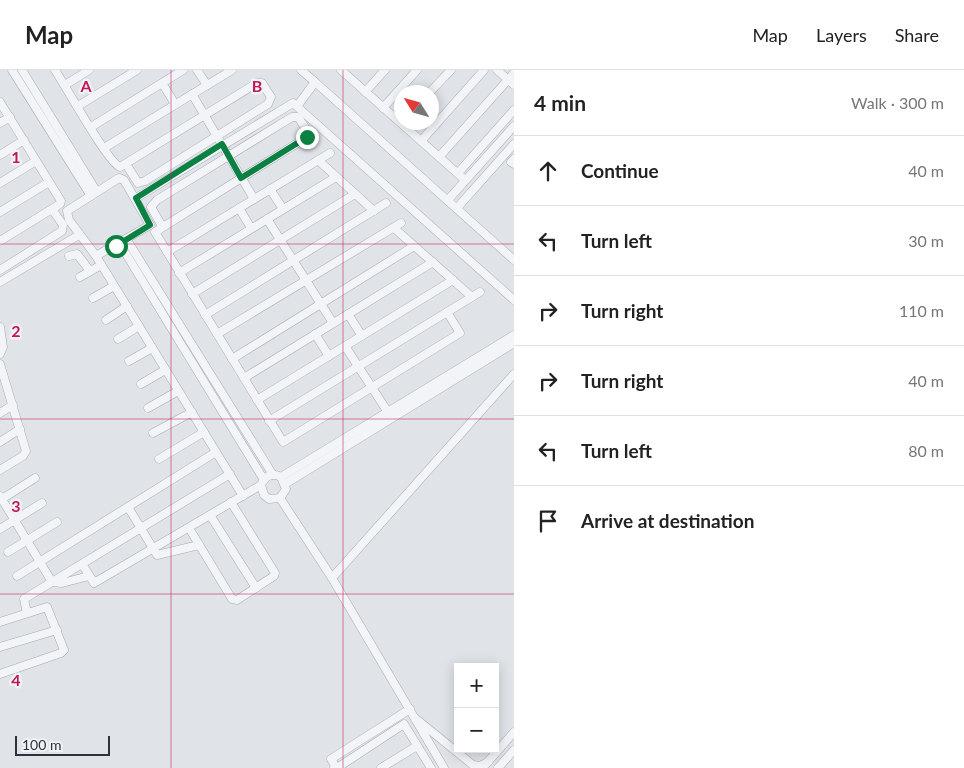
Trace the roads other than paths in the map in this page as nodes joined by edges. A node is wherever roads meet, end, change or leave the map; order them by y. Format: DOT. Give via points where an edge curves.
graph roads {
  1 [pos="12,70"];
  2 [pos="22,70"];
  3 [pos="56,70"];
  4 [pos="89,70"];
  5 [pos="137,70"];
  6 [pos="197,70"];
  7 [pos="232,70"];
  8 [pos="301,70"];
  9 [pos="385,70"];
  10 [pos="417,70"];
  11 [pos="451,70"];
  12 [pos="484,70"];
  13 [pos="497,70"];
  14 [pos="179,71"];
  15 [pos="346,72"];
  16 [pos="514,73"];
  17 [pos="315,82"];
  18 [pos="511,82"];
  19 [pos="162,83"];
  20 [pos="65,85"];
  21 [pos="207,85"];
  22 [pos="437,85"];
  23 [pos="28,88"];
  24 [pos="365,92"];
  25 [pos="192,94"];
  26 [pos="0,102"];
  27 [pos="176,104"];
  28 [pos="298,105"];
  29 [pos="78,106"];
  30 [pos="383,108"];
  31 [pos="514,110"];
  32 [pos="204,116"];
  33 [pos="394,116"];
  34 [pos="10,117"];
  35 [pos="0,123"];
  36 [pos="514,126"];
  37 [pos="91,127"];
  38 [pos="410,130"];
  39 [pos="216,136"];
  40 [pos="24,140"];
  41 [pos="421,141"];
  42 [pos="222,144"];
  43 [pos="514,144"];
  44 [pos="104,148"];
  45 [pos="330,153"];
  46 [pos="0,155"];
  47 [pos="228,156"];
  48 [pos="439,157"];
  49 [pos="514,159"];
  50 [pos="318,160"];
  51 [pos="36,161"];
  52 [pos="126,164"];
  53 [pos="514,164"];
  54 [pos="458,173"];
  55 [pos="336,176"];
  56 [pos="241,178"];
  57 [pos="466,180"];
  58 [pos="49,182"];
  59 [pos="0,183"];
  60 [pos="270,189"];
  61 [pos="94,194"];
  62 [pos="356,194"];
  63 [pos="136,198"];
  64 [pos="254,199"];
  65 [pos="448,200"];
  66 [pos="386,203"];
  67 [pos="239,208"];
  68 [pos="457,208"];
  69 [pos="52,209"];
  70 [pos="283,209"];
  71 [pos="374,211"];
  72 [pos="0,212"];
  73 [pos="267,219"];
  74 [pos="401,223"];
  75 [pos="162,226"];
  76 [pos="252,228"];
  77 [pos="394,228"];
  78 [pos="79,235"];
  79 [pos="280,240"];
  80 [pos="0,241"];
  81 [pos="123,242"];
  82 [pos="414,246"];
  83 [pos="167,252"];
  84 [pos="69,256"];
  85 [pos="96,256"];
  86 [pos="514,260"];
  87 [pos="293,261"];
  88 [pos="433,262"];
  89 [pos="101,265"];
  90 [pos="0,270"];
  91 [pos="90,271"];
  92 [pos="179,273"];
  93 [pos="80,277"];
  94 [pos="453,280"];
  95 [pos="305,281"];
  96 [pos="0,282"];
  97 [pos="114,286"];
  98 [pos="480,292"];
  99 [pos="192,294"];
  100 [pos="472,297"];
  101 [pos="93,298"];
  102 [pos="514,300"];
  103 [pos="320,304"];
  104 [pos="127,306"];
  105 [pos="447,312"];
  106 [pos="348,314"];
  107 [pos="205,315"];
  108 [pos="106,320"];
  109 [pos="333,323"];
  110 [pos="139,326"];
  111 [pos="0,327"];
  112 [pos="216,334"];
  113 [pos="315,334"];
  114 [pos="514,334"];
  115 [pos="362,336"];
  116 [pos="118,339"];
  117 [pos="514,343"];
  118 [pos="345,346"];
  119 [pos="152,348"];
  120 [pos="0,354"];
  121 [pos="329,356"];
  122 [pos="232,359"];
  123 [pos="130,361"];
  124 [pos="0,364"];
  125 [pos="358,366"];
  126 [pos="165,370"];
  127 [pos="514,374"];
  128 [pos="244,378"];
  129 [pos="3,382"];
  130 [pos="141,384"];
  131 [pos="371,388"];
  132 [pos="178,391"];
  133 [pos="257,400"];
  134 [pos="13,405"];
  135 [pos="148,408"];
  136 [pos="192,412"];
  137 [pos="0,413"];
  138 [pos="390,416"];
  139 [pos="269,421"];
  140 [pos="20,429"];
  141 [pos="204,432"];
  142 [pos="153,433"];
  143 [pos="0,442"];
  144 [pos="216,452"];
  145 [pos="159,459"];
  146 [pos="0,470"];
  147 [pos="230,474"];
  148 [pos="36,478"];
  149 [pos="280,479"];
  150 [pos="262,482"];
  151 [pos="243,496"];
  152 [pos="1,497"];
  153 [pos="280,498"];
  154 [pos="42,502"];
  155 [pos="231,502"];
  156 [pos="128,507"];
  157 [pos="210,515"];
  158 [pos="14,520"];
  159 [pos="57,522"];
  160 [pos="141,528"];
  161 [pos="189,528"];
  162 [pos="0,529"];
  163 [pos="26,540"];
  164 [pos="199,545"];
  165 [pos="153,549"];
  166 [pos="8,552"];
  167 [pos="40,562"];
  168 [pos="82,564"];
  169 [pos="16,576"];
  170 [pos="89,576"];
  171 [pos="332,578"];
  172 [pos="52,582"];
  173 [pos="256,588"];
  174 [pos="27,614"];
  175 [pos="0,622"];
  176 [pos="57,630"];
  177 [pos="0,647"];
  178 [pos="0,674"];
  179 [pos="410,709"];
  180 [pos="413,717"];
  181 [pos="514,732"];
  182 [pos="418,746"];
  183 [pos="513,752"];
  184 [pos="485,765"];
  185 [pos="430,767"];
  186 [pos="335,768"];
  187 [pos="381,768"];
  188 [pos="444,768"];
  189 [pos="498,768"];
  1 -- 23 [label="street"];
  2 -- 23 [label="street"];
  3 -- 20 [label="street"];
  4 -- 20 [label="street"];
  5 -- 29 [label="street"];
  6 -- 21 [label="street"];
  7 -- 21 [label="street"];
  8 -- 17 [label="street"];
  9 -- 24 [label="street"];
  10 -- 30 [label="street"];
  11 -- 22 [label="street"];
  12 -- 41 [label="street"];
  13 -- 18 [label="street"];
  14 -- 19 [label="street"];
  15 -- 24 [label="street"];
  16 -- 18 [label="street"];
  17 -- 28 [label="street"];
  17 -- 65 [label="street"];
  18 -- 48 [label="street"];
  19 -- 27 [label="street"];
  19 -- 37 [label="street"];
  20 -- 29 [label="street"];
  21 -- 25 [label="street"];
  23 -- 61 [label="street"];
  24 -- 30 [label="street"];
  25 -- 27 [label="street"];
  25 -- 32 [label="street"];
  26 -- 34 [label="street"];
  27 -- 44 [label="street"];
  28 -- 42 [label="street" via="290,104"];
  28 -- 102 [label="street"];
  29 -- 37 [label="street"];
  30 -- 33 [label="street"];
  31 -- 54 [label="street"];
  32 -- 39 [label="street"];
  32 -- 39 [label="street" via="257,82 262,83 267,91 271,99 268,104"];
  32 -- 52 [label="street"];
  34 -- 35 [label="street"];
  34 -- 40 [label="street"];
  36 -- 57 [label="street"];
  37 -- 44 [label="street"];
  38 -- 41 [label="street"];
  39 -- 42 [label="street"];
  39 -- 52 [label="street" via="140,183"];
  40 -- 46 [label="street"];
  40 -- 51 [label="street"];
  41 -- 48 [label="street"];
  42 -- 47 [label="street"];
  42 -- 63 [label="street"];
  43 -- 68 [label="street"];
  44 -- 52 [label="street" via="115,166"];
  45 -- 50 [label="street"];
  47 -- 56 [label="street"];
  47 -- 56 [label="street" via="293,116 308,132 307,137"];
  47 -- 75 [label="street" via="153,204 152,209"];
  48 -- 54 [label="street"];
  49 -- 53 [label="street"];
  50 -- 55 [label="street"];
  50 -- 60 [label="street"];
  51 -- 58 [label="street"];
  51 -- 59 [label="street"];
  54 -- 57 [label="street"];
  55 -- 62 [label="street"];
  55 -- 70 [label="street"];
  56 -- 64 [label="street"];
  56 -- 75 [label="street"];
  57 -- 65 [label="street"];
  58 -- 69 [label="street" via="62,201"];
  58 -- 72 [label="street"];
  60 -- 64 [label="street"];
  60 -- 70 [label="street"];
  61 -- 63 [label="street" via="121,178"];
  61 -- 78 [label="street" via="67,211"];
  62 -- 71 [label="street"];
  62 -- 79 [label="street"];
  63 -- 81 [label="street" via="150,225"];
  64 -- 67 [label="street"];
  65 -- 68 [label="street"];
  66 -- 71 [label="street"];
  67 -- 76 [label="street"];
  67 -- 83 [label="street"];
  68 -- 86 [label="street"];
  69 -- 80 [label="street"];
  69 -- 90 [label="street" via="63,225 62,231"];
  70 -- 73 [label="street"];
  71 -- 87 [label="street"];
  73 -- 76 [label="street"];
  73 -- 79 [label="street"];
  74 -- 77 [label="street"];
  75 -- 83 [label="street" via="155,232"];
  76 -- 92 [label="street"];
  77 -- 82 [label="street"];
  77 -- 95 [label="street"];
  78 -- 85 [label="street"];
  78 -- 96 [label="street"];
  79 -- 87 [label="street"];
  79 -- 99 [label="street"];
  81 -- 85 [label="street"];
  81 -- 149 [label="street"];
  81 -- 150 [label="street"];
  82 -- 88 [label="street"];
  82 -- 103 [label="street"];
  83 -- 92 [label="street"];
  84 -- 91 [label="street" via="77,254"];
  85 -- 89 [label="street"];
  87 -- 95 [label="street"];
  87 -- 107 [label="street"];
  88 -- 94 [label="street"];
  88 -- 106 [label="street"];
  89 -- 91 [label="street"];
  89 -- 97 [label="street"];
  91 -- 93 [label="street"];
  92 -- 99 [label="street"];
  94 -- 100 [label="street"];
  94 -- 115 [label="street"];
  95 -- 103 [label="street"];
  95 -- 112 [label="street"];
  97 -- 101 [label="street"];
  97 -- 104 [label="street"];
  98 -- 100 [label="street"];
  99 -- 107 [label="street"];
  100 -- 105 [label="street"];
  103 -- 109 [label="street"];
  103 -- 122 [label="street"];
  104 -- 108 [label="street"];
  104 -- 110 [label="street"];
  105 -- 125 [label="street"];
  105 -- 131 [label="street" via="460,333"];
  106 -- 109 [label="street"];
  106 -- 115 [label="street"];
  107 -- 112 [label="street"];
  109 -- 113 [label="street"];
  110 -- 116 [label="street"];
  110 -- 119 [label="street"];
  111 -- 120 [label="street" via="3,347"];
  112 -- 122 [label="street"];
  113 -- 121 [label="street"];
  113 -- 128 [label="street"];
  114 -- 138 [label="street"];
  115 -- 118 [label="street"];
  117 -- 138 [label="street"];
  118 -- 121 [label="street"];
  118 -- 125 [label="street"];
  119 -- 123 [label="street"];
  119 -- 126 [label="street"];
  121 -- 133 [label="street"];
  122 -- 128 [label="street"];
  124 -- 129 [label="street"];
  125 -- 131 [label="street"];
  125 -- 139 [label="street"];
  126 -- 130 [label="street"];
  126 -- 132 [label="street"];
  127 -- 171 [label="street"];
  128 -- 133 [label="street"];
  129 -- 134 [label="street"];
  131 -- 138 [label="street"];
  131 -- 139 [label="street" via="283,442"];
  132 -- 135 [label="street"];
  132 -- 136 [label="street"];
  133 -- 139 [label="street"];
  134 -- 137 [label="street"];
  134 -- 140 [label="street"];
  136 -- 141 [label="street"];
  136 -- 142 [label="street"];
  138 -- 149 [label="street"];
  140 -- 143 [label="street"];
  140 -- 146 [label="street" via="25,453"];
  141 -- 144 [label="street"];
  141 -- 145 [label="street"];
  144 -- 147 [label="street"];
  144 -- 156 [label="street"];
  147 -- 151 [label="street"];
  147 -- 160 [label="street"];
  148 -- 152 [label="street"];
  149 -- 150 [label="street"];
  149 -- 153 [label="street" via="286,489"];
  150 -- 151 [label="street"];
  150 -- 153 [label="street" via="264,495"];
  151 -- 155 [label="street"];
  152 -- 158 [label="street"];
  153 -- 171 [label="street"];
  154 -- 158 [label="street"];
  155 -- 157 [label="street"];
  155 -- 173 [label="street" via="275,573"];
  156 -- 160 [label="street"];
  156 -- 167 [label="street"];
  157 -- 161 [label="street"];
  157 -- 173 [label="street"];
  158 -- 162 [label="street"];
  158 -- 163 [label="street"];
  159 -- 163 [label="street"];
  160 -- 165 [label="street"];
  160 -- 168 [label="street"];
  161 -- 164 [label="street"];
  161 -- 165 [label="street"];
  163 -- 166 [label="street"];
  163 -- 167 [label="street"];
  164 -- 165 [label="street" via="160,556"];
  164 -- 173 [label="street" via="232,599 237,600"];
  165 -- 170 [label="street" via="94,583"];
  167 -- 169 [label="street"];
  167 -- 172 [label="street"];
  168 -- 170 [label="street"];
  168 -- 172 [label="street"];
  170 -- 172 [label="street"];
  171 -- 179 [label="street"];
  172 -- 174 [label="street" via="24,599"];
  174 -- 175 [label="street"];
  174 -- 176 [label="street" via="48,608"];
  176 -- 177 [label="street"];
  176 -- 178 [label="street" via="64,649 62,652"];
  179 -- 180 [label="street"];
  179 -- 186 [label="street" via="331,759"];
  180 -- 184 [label="street" via="473,765"];
  180 -- 188 [label="street"];
  181 -- 184 [label="street"];
  182 -- 185 [label="street"];
  182 -- 186 [label="street" via="404,724"];
  182 -- 187 [label="street"];
  183 -- 189 [label="street"];
}
